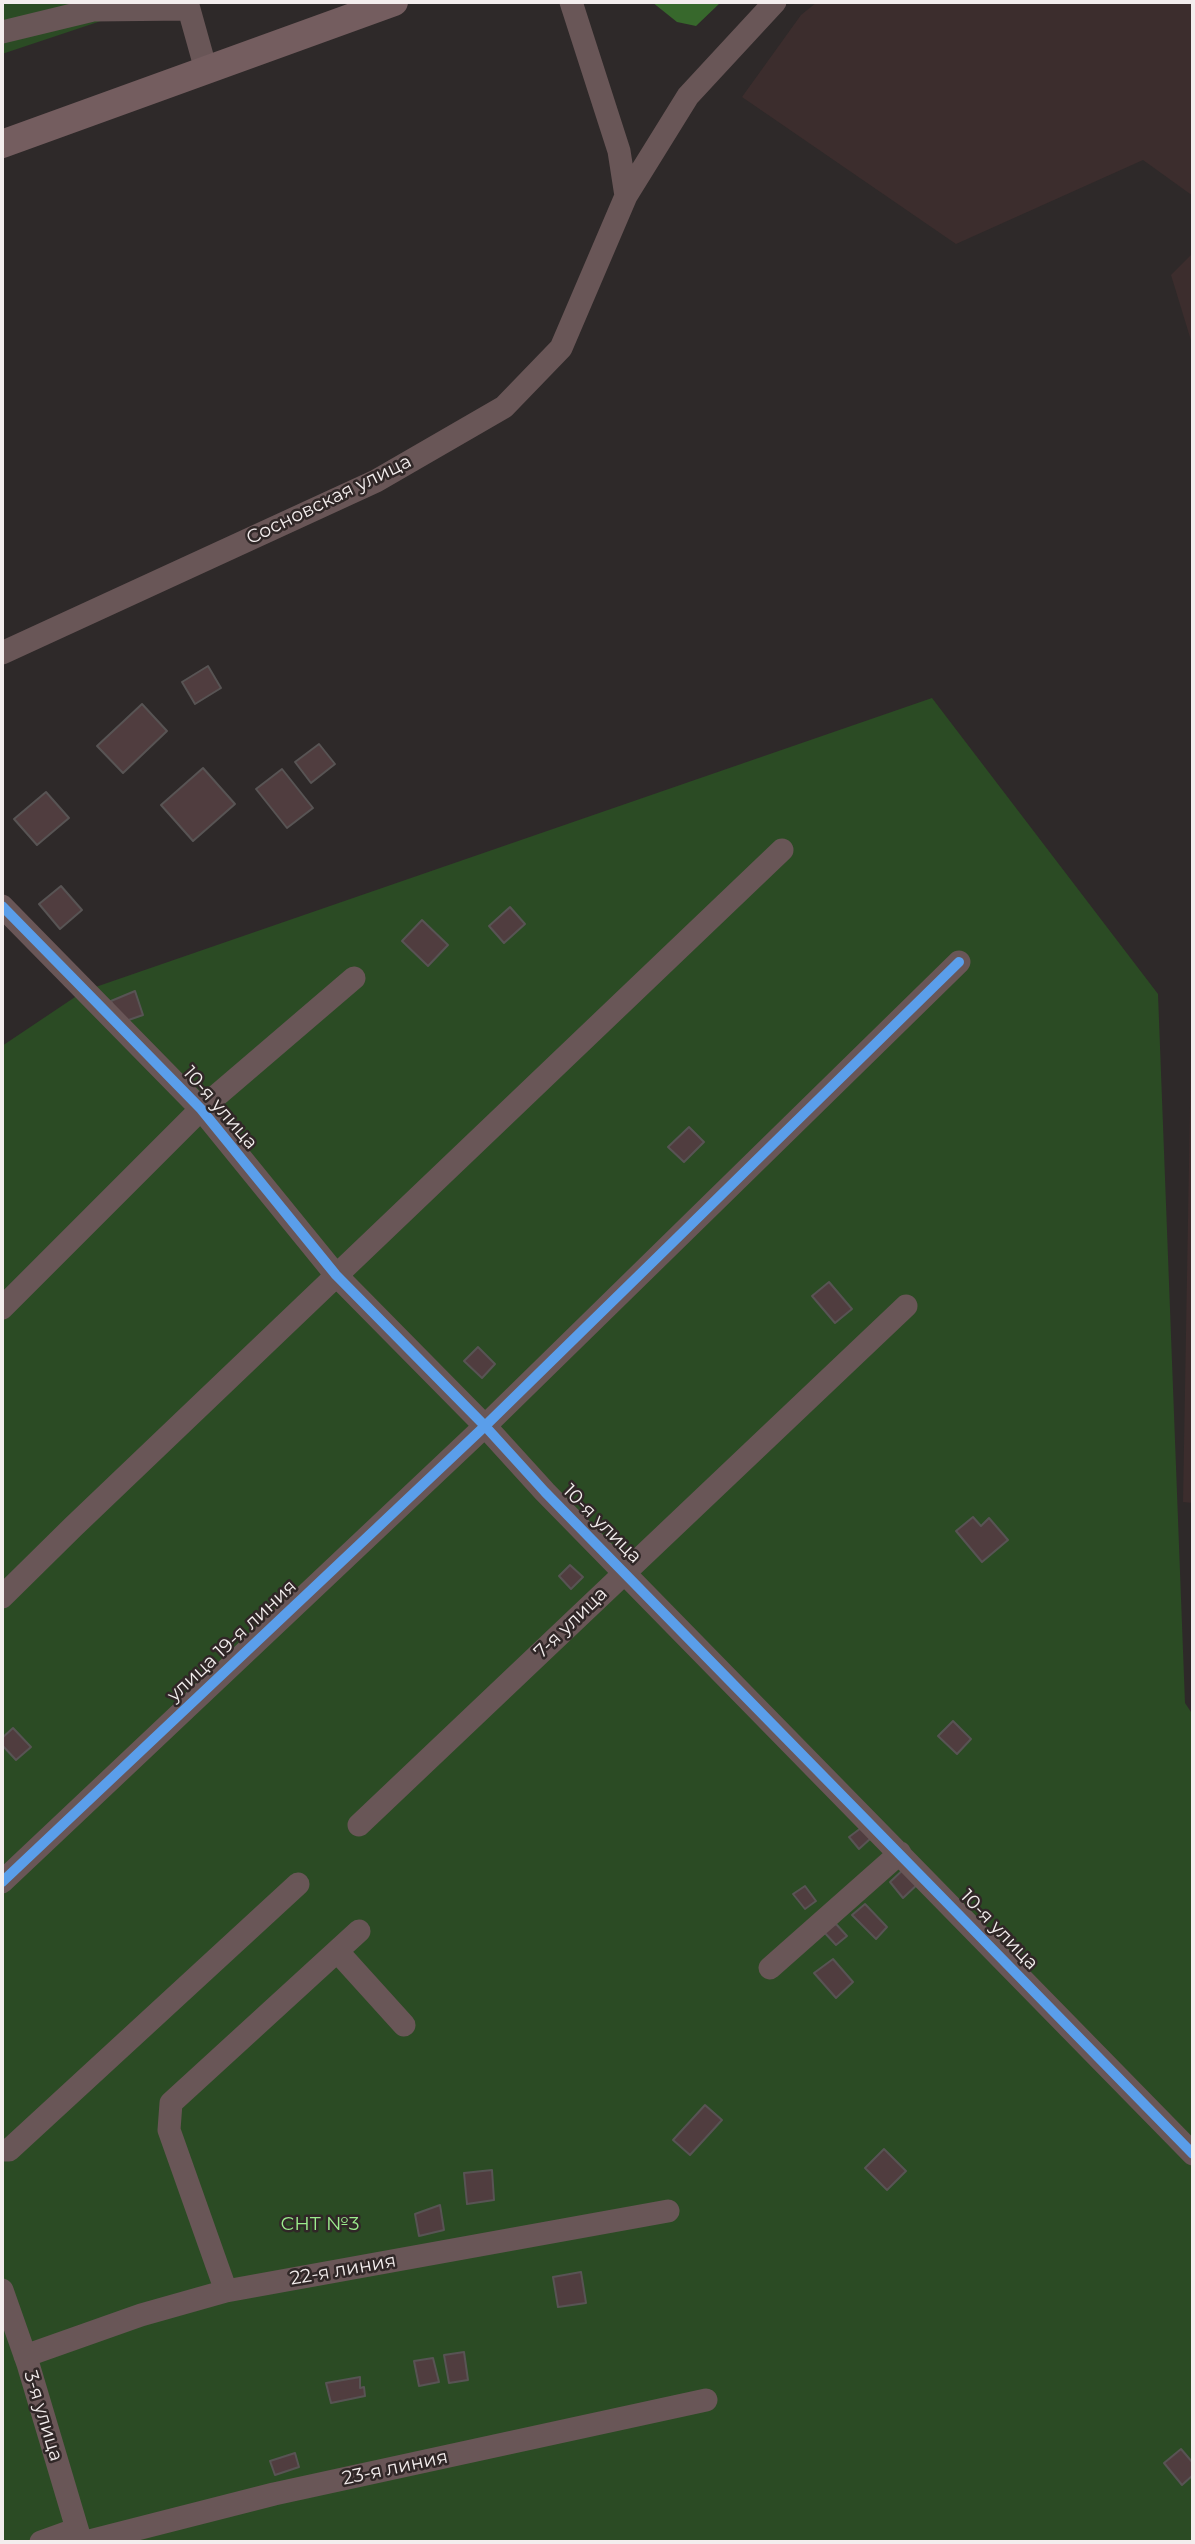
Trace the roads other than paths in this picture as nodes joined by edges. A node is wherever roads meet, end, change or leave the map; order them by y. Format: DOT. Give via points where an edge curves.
graph roads {
  1 [pos="394,2"];
  2 [pos="571,2"];
  3 [pos="775,2"];
  4 [pos="91,6"];
  5 [pos="188,6"];
  6 [pos="2,32"];
  7 [pos="206,70"];
  8 [pos="2,145"];
  9 [pos="626,196"];
  10 [pos="2,653"];
  11 [pos="782,850"];
  12 [pos="2,906"];
  13 [pos="959,962"];
  14 [pos="354,978"];
  15 [pos="201,1109"];
  16 [pos="336,1275"];
  17 [pos="905,1306"];
  18 [pos="2,1308"];
  19 [pos="485,1426"];
  20 [pos="625,1572"];
  21 [pos="2,1597"];
  22 [pos="359,1825"];
  23 [pos="900,1853"];
  24 [pos="2,1882"];
  25 [pos="298,1884"];
  26 [pos="359,1931"];
  27 [pos="337,1951"];
  28 [pos="770,1968"];
  29 [pos="404,2025"];
  30 [pos="2,2150"];
  31 [pos="1193,2154"];
  32 [pos="668,2211"];
  33 [pos="2,2290"];
  34 [pos="226,2291"];
  35 [pos="16,2351"];
  36 [pos="706,2400"];
  37 [pos="82,2538"];
  38 [pos="41,2542"];
  1 -- 7 [label="main road"];
  2 -- 9 [label="street" via="619,151"];
  3 -- 9 [label="street, Сосновская улица" via="688,96"];
  4 -- 5 [label="street"];
  4 -- 6 [label="street"];
  5 -- 7 [label="street"];
  7 -- 8 [label="main road"];
  9 -- 10 [label="street, Сосновская улица" via="561,348 504,407 376,481"];
  11 -- 16 [label="street"];
  12 -- 15 [label="street, 10-я улица"];
  13 -- 19 [label="street, улица 19-я линия"];
  14 -- 15 [label="street"];
  15 -- 16 [label="street, 10-я улица"];
  15 -- 18 [label="street"];
  16 -- 19 [label="street, 10-я улица"];
  16 -- 21 [label="street"];
  17 -- 20 [label="street, 7-я улица"];
  19 -- 20 [label="street, 10-я улица"];
  19 -- 24 [label="street, улица 19-я линия"];
  20 -- 22 [label="street, 7-я улица"];
  20 -- 23 [label="street, 10-я улица"];
  23 -- 28 [label="street"];
  23 -- 31 [label="street, 10-я улица"];
  25 -- 30 [label="street" via="9,2150"];
  26 -- 27 [label="street"];
  27 -- 29 [label="street"];
  27 -- 34 [label="street" via="171,2103 169,2130"];
  32 -- 34 [label="street, 22-я линия"];
  33 -- 35 [label="street, 3-я улица"];
  34 -- 35 [label="street, 22-я линия"];
  35 -- 37 [label="street, 3-я улица"];
  36 -- 37 [label="street, 23-я линия"];
  37 -- 38 [label="street, 23-я линия"];
}
